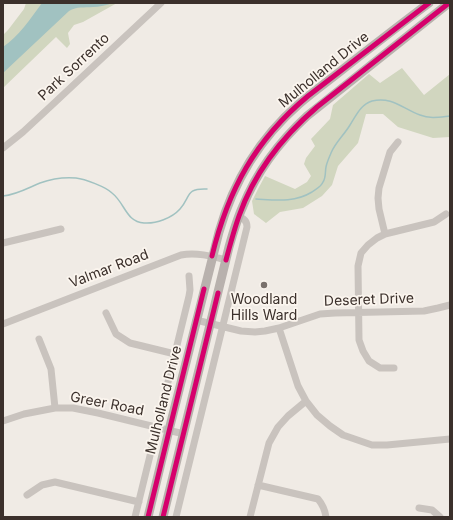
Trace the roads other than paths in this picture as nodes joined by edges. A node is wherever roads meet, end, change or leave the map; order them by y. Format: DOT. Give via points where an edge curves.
graph roads {
  1 [pos="161,3"];
  2 [pos="429,3"];
  3 [pos="449,3"];
  4 [pos="386,35"];
  5 [pos="394,46"];
  6 [pos="398,142"];
  7 [pos="3,148"];
  8 [pos="446,214"];
  9 [pos="239,216"];
  10 [pos="60,228"];
  11 [pos="385,234"];
  12 [pos="3,243"];
  13 [pos="212,256"];
  14 [pos="226,260"];
  15 [pos="189,276"];
  16 [pos="450,305"];
  17 [pos="358,312"];
  18 [pos="106,313"];
  19 [pos="196,320"];
  20 [pos="210,323"];
  21 [pos="3,324"];
  22 [pos="223,326"];
  23 [pos="279,328"];
  24 [pos="39,339"];
  25 [pos="175,354"];
  26 [pos="394,368"];
  27 [pos="306,402"];
  28 [pos="55,408"];
  29 [pos="3,421"];
  30 [pos="157,427"];
  31 [pos="169,430"];
  32 [pos="184,434"];
  33 [pos="450,439"];
  34 [pos="258,485"];
  35 [pos="27,495"];
  36 [pos="139,502"];
  37 [pos="419,508"];
  38 [pos="135,517"];
  39 [pos="148,517"];
  40 [pos="163,517"];
  41 [pos="176,517"];
  42 [pos="250,517"];
  43 [pos="326,517"];
  44 [pos="440,517"];
  1 -- 7 [label="street, Park Sorrento"];
  2 -- 4 [label="main road, Mulholland Drive"];
  3 -- 5 [label="main road, Mulholland Drive"];
  4 -- 5 [label="main road"];
  4 -- 13 [label="main road, Mulholland Drive" via="298,105 264,142 232,195"];
  5 -- 9 [label="main road, Mulholland Drive" via="316,107 290,132 262,170"];
  6 -- 11 [label="street" via="390,152 379,188 379,209"];
  8 -- 11 [label="street" via="434,222"];
  9 -- 14 [label="main road, Mulholland Drive"];
  9 -- 22 [label="street" via="247,222 247,227"];
  10 -- 12 [label="street"];
  11 -- 17 [label="street" via="361,253 358,266"];
  13 -- 14 [label="street, Valmar Road"];
  13 -- 19 [label="main road, Mulholland Drive"];
  13 -- 21 [label="street, Valmar Road" via="181,255"];
  14 -- 20 [label="main road, Mulholland Drive"];
  15 -- 25 [label="street" via="189,296"];
  16 -- 17 [label="street, Deseret Drive" via="424,311"];
  17 -- 23 [label="street, Deseret Drive" via="320,314"];
  17 -- 26 [label="street" via="359,340 369,361 380,368"];
  18 -- 25 [label="street" via="116,334 130,343"];
  19 -- 20 [label="street, Deseret Drive"];
  19 -- 31 [label="main road, Mulholland Drive"];
  20 -- 22 [label="street, Deseret Drive"];
  20 -- 32 [label="main road, Mulholland Drive"];
  22 -- 23 [label="street, Deseret Drive" via="255,332"];
  22 -- 41 [label="street"];
  23 -- 27 [label="street" via="298,386"];
  24 -- 28 [label="street" via="50,369"];
  25 -- 30 [label="street"];
  27 -- 33 [label="street" via="317,415 343,435 372,444"];
  27 -- 34 [label="street" via="278,427 269,443"];
  28 -- 29 [label="street, Greer Road"];
  28 -- 30 [label="street, Greer Road" via="73,408"];
  30 -- 31 [label="street, Greer Road"];
  30 -- 36 [label="street"];
  31 -- 32 [label="street, Greer Road"];
  31 -- 39 [label="main road, Mulholland Drive"];
  32 -- 40 [label="main road, Mulholland Drive"];
  34 -- 42 [label="street"];
  34 -- 43 [label="street" via="318,499"];
  35 -- 36 [label="street" via="42,485 55,482"];
  36 -- 38 [label="street"];
  37 -- 44 [label="street" via="432,510"];
}
